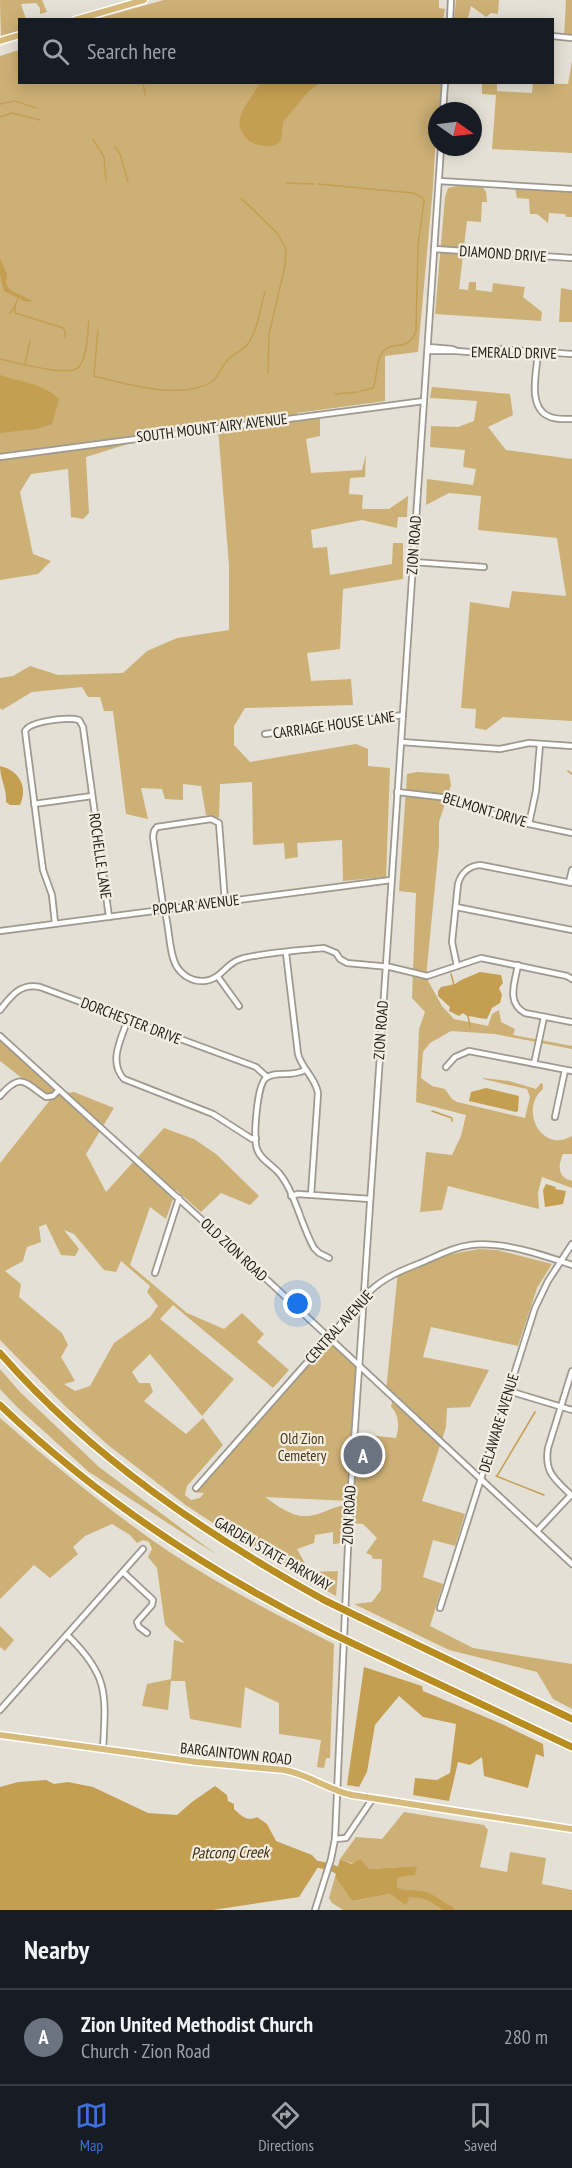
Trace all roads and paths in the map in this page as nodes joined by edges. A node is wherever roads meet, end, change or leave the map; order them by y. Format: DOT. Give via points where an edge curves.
graph roads {
  1 [pos="144,0"];
  2 [pos="452,0"];
  3 [pos="82,18"];
  4 [pos="450,18"];
  5 [pos="18,36"];
  6 [pos="554,36"];
  7 [pos="572,38"];
  8 [pos="0,41"];
  9 [pos="446,84"];
  10 [pos="444,102"];
  11 [pos="440,156"];
  12 [pos="439,181"];
  13 [pos="572,189"];
  14 [pos="434,249"];
  15 [pos="572,258"];
  16 [pos="428,349"];
  17 [pos="538,352"];
  18 [pos="572,354"];
  19 [pos="424,401"];
  20 [pos="572,419"];
  21 [pos="0,457"];
  22 [pos="413,562"];
  23 [pos="484,567"];
  24 [pos="403,715"];
  25 [pos="265,734"];
  26 [pos="401,742"];
  27 [pos="540,744"];
  28 [pos="572,746"];
  29 [pos="397,792"];
  30 [pos="92,796"];
  31 [pos="34,804"];
  32 [pos="529,824"];
  33 [pos="572,833"];
  34 [pos="572,870"];
  35 [pos="392,880"];
  36 [pos="571,882"];
  37 [pos="225,902"];
  38 [pos="456,907"];
  39 [pos="165,910"];
  40 [pos="109,917"];
  41 [pos="55,923"];
  42 [pos="572,930"];
  43 [pos="0,931"];
  44 [pos="286,952"];
  45 [pos="518,965"];
  46 [pos="386,966"];
  47 [pos="457,966"];
  48 [pos="218,977"];
  49 [pos="572,979"];
  50 [pos="239,1006"];
  51 [pos="0,1010"];
  52 [pos="543,1017"];
  53 [pos="128,1019"];
  54 [pos="572,1022"];
  55 [pos="0,1036"];
  56 [pos="534,1064"];
  57 [pos="447,1067"];
  58 [pos="305,1070"];
  59 [pos="565,1070"];
  60 [pos="572,1071"];
  61 [pos="267,1077"];
  62 [pos="59,1090"];
  63 [pos="0,1096"];
  64 [pos="555,1117"];
  65 [pos="256,1138"];
  66 [pos="311,1195"];
  67 [pos="291,1196"];
  68 [pos="179,1198"];
  69 [pos="370,1199"];
  70 [pos="572,1245"];
  71 [pos="329,1258"];
  72 [pos="561,1260"];
  73 [pos="572,1264"];
  74 [pos="155,1273"];
  75 [pos="363,1299"];
  76 [pos="330,1338"];
  77 [pos="0,1353"];
  78 [pos="359,1365"];
  79 [pos="572,1371"];
  80 [pos="509,1391"];
  81 [pos="0,1406"];
  82 [pos="561,1407"];
  83 [pos="572,1410"];
  84 [pos="482,1480"];
  85 [pos="196,1488"];
  86 [pos="572,1495"];
  87 [pos="537,1531"];
  88 [pos="143,1549"];
  89 [pos="572,1564"];
  90 [pos="123,1572"];
  91 [pos="440,1608"];
  92 [pos="147,1633"];
  93 [pos="67,1635"];
  94 [pos="0,1710"];
  95 [pos="572,1719"];
  96 [pos="0,1735"];
  97 [pos="572,1747"];
  98 [pos="103,1749"];
  99 [pos="338,1791"];
  100 [pos="373,1798"];
  101 [pos="572,1829"];
  102 [pos="335,1839"];
  103 [pos="315,1910"];
  1 -- 3 [label="main road"];
  2 -- 4 [label="street"];
  5 -- 8 [label="main road"];
  6 -- 7 [label="street"];
  9 -- 10 [label="street"];
  11 -- 12 [label="street, ZION ROAD"];
  12 -- 13 [label="street"];
  12 -- 14 [label="street, ZION ROAD"];
  14 -- 15 [label="street, DIAMOND DRIVE"];
  14 -- 16 [label="street, ZION ROAD"];
  16 -- 17 [label="street, EMERALD DRIVE"];
  16 -- 19 [label="street, ZION ROAD"];
  17 -- 18 [label="street, EMERALD DRIVE"];
  17 -- 20 [label="street" via="537,405 550,417"];
  19 -- 21 [label="street, SOUTH MOUNT AIRY AVENUE"];
  19 -- 22 [label="street, ZION ROAD"];
  22 -- 23 [label="street"];
  22 -- 24 [label="street, ZION ROAD"];
  24 -- 25 [label="street, CARRIAGE HOUSE LANE"];
  24 -- 26 [label="street, ZION ROAD"];
  26 -- 27 [label="street" via="500,749"];
  26 -- 29 [label="street, ZION ROAD"];
  27 -- 28 [label="street"];
  27 -- 32 [label="street"];
  29 -- 32 [label="street, BELMONT DRIVE" via="449,798"];
  29 -- 35 [label="street, ZION ROAD"];
  30 -- 31 [label="street, ROCHELLE LANE"];
  30 -- 31 [label="street, ROCHELLE LANE" via="81,722 71,718 31,724 25,731"];
  30 -- 40 [label="street, ROCHELLE LANE"];
  31 -- 41 [label="street, ROCHELLE LANE"];
  32 -- 33 [label="street, BELMONT DRIVE"];
  34 -- 36 [label="street"];
  35 -- 37 [label="street, POPLAR AVENUE"];
  35 -- 46 [label="street, ZION ROAD"];
  36 -- 38 [label="street" via="475,866 459,880"];
  37 -- 39 [label="street, POPLAR AVENUE"];
  37 -- 39 [label="street" via="219,823 211,819 163,825 155,829 153,837"];
  38 -- 42 [label="street"];
  38 -- 47 [label="street" via="452,945"];
  39 -- 40 [label="street, POPLAR AVENUE"];
  39 -- 48 [label="street" via="179,970 197,981"];
  40 -- 41 [label="street, POPLAR AVENUE"];
  41 -- 43 [label="street, POPLAR AVENUE"];
  44 -- 46 [label="street" via="324,948 347,963"];
  44 -- 48 [label="street" via="240,959"];
  44 -- 58 [label="street" via="297,1051"];
  45 -- 47 [label="street" via="481,958"];
  45 -- 49 [label="street"];
  45 -- 52 [label="street" via="514,1004 522,1012"];
  46 -- 47 [label="street" via="429,976"];
  46 -- 69 [label="street, ZION ROAD"];
  48 -- 50 [label="street"];
  51 -- 53 [label="street, DORCHESTER DRIVE" via="19,989 36,986"];
  52 -- 54 [label="street"];
  52 -- 56 [label="street"];
  53 -- 61 [label="street, DORCHESTER DRIVE" via="256,1067"];
  53 -- 65 [label="street" via="116,1058 124,1079 204,1110"];
  55 -- 62 [label="street, OLD ZION ROAD"];
  56 -- 57 [label="street" via="469,1051 455,1057"];
  56 -- 59 [label="street"];
  58 -- 61 [label="street" via="297,1075"];
  58 -- 66 [label="street" via="318,1093"];
  59 -- 60 [label="street"];
  59 -- 64 [label="street"];
  61 -- 65 [label="street" via="259,1088"];
  62 -- 63 [label="street" via="46,1097 18,1081"];
  62 -- 68 [label="street, OLD ZION ROAD"];
  65 -- 67 [label="street" via="258,1152 281,1176"];
  66 -- 67 [label="street"];
  66 -- 69 [label="street"];
  67 -- 71 [label="street" via="314,1248"];
  68 -- 74 [label="street"];
  68 -- 76 [label="street, OLD ZION ROAD"];
  69 -- 75 [label="street, ZION ROAD"];
  70 -- 72 [label="street, DELAWARE AVENUE"];
  72 -- 73 [label="street, CENTRAL AVENUE"];
  72 -- 75 [label="street, CENTRAL AVENUE" via="496,1245 466,1246 394,1274"];
  72 -- 80 [label="street, DELAWARE AVENUE" via="535,1308"];
  75 -- 76 [label="street, CENTRAL AVENUE"];
  75 -- 78 [label="street, ZION ROAD"];
  76 -- 78 [label="street, OLD ZION ROAD"];
  76 -- 85 [label="street, CENTRAL AVENUE"];
  77 -- 95 [label="highway, GARDEN STATE PARKWAY, bridge" via="69,1423 140,1482 212,1534 324,1600"];
  78 -- 84 [label="street, OLD ZION ROAD"];
  78 -- 99 [label="street, ZION ROAD"];
  79 -- 82 [label="street"];
  80 -- 82 [label="street"];
  80 -- 84 [label="street, DELAWARE AVENUE"];
  81 -- 97 [label="highway, bridge" via="74,1470 158,1533 236,1583 329,1632"];
  82 -- 83 [label="street"];
  82 -- 86 [label="street" via="546,1461 549,1472"];
  84 -- 87 [label="street, OLD ZION ROAD"];
  84 -- 91 [label="street, DELAWARE AVENUE"];
  86 -- 87 [label="street"];
  87 -- 89 [label="street, OLD ZION ROAD"];
  88 -- 90 [label="street"];
  90 -- 92 [label="street" via="153,1600 137,1622"];
  90 -- 93 [label="street"];
  93 -- 94 [label="street"];
  93 -- 98 [label="street" via="85,1653 104,1689"];
  96 -- 98 [label="main road, BARGAINTOWN ROAD"];
  98 -- 99 [label="main road, BARGAINTOWN ROAD" via="284,1770"];
  99 -- 100 [label="main road, BARGAINTOWN ROAD"];
  99 -- 102 [label="street, ZION ROAD"];
  100 -- 101 [label="main road, BARGAINTOWN ROAD"];
  100 -- 102 [label="street" via="346,1838"];
  102 -- 103 [label="street, ZION ROAD"];
}
